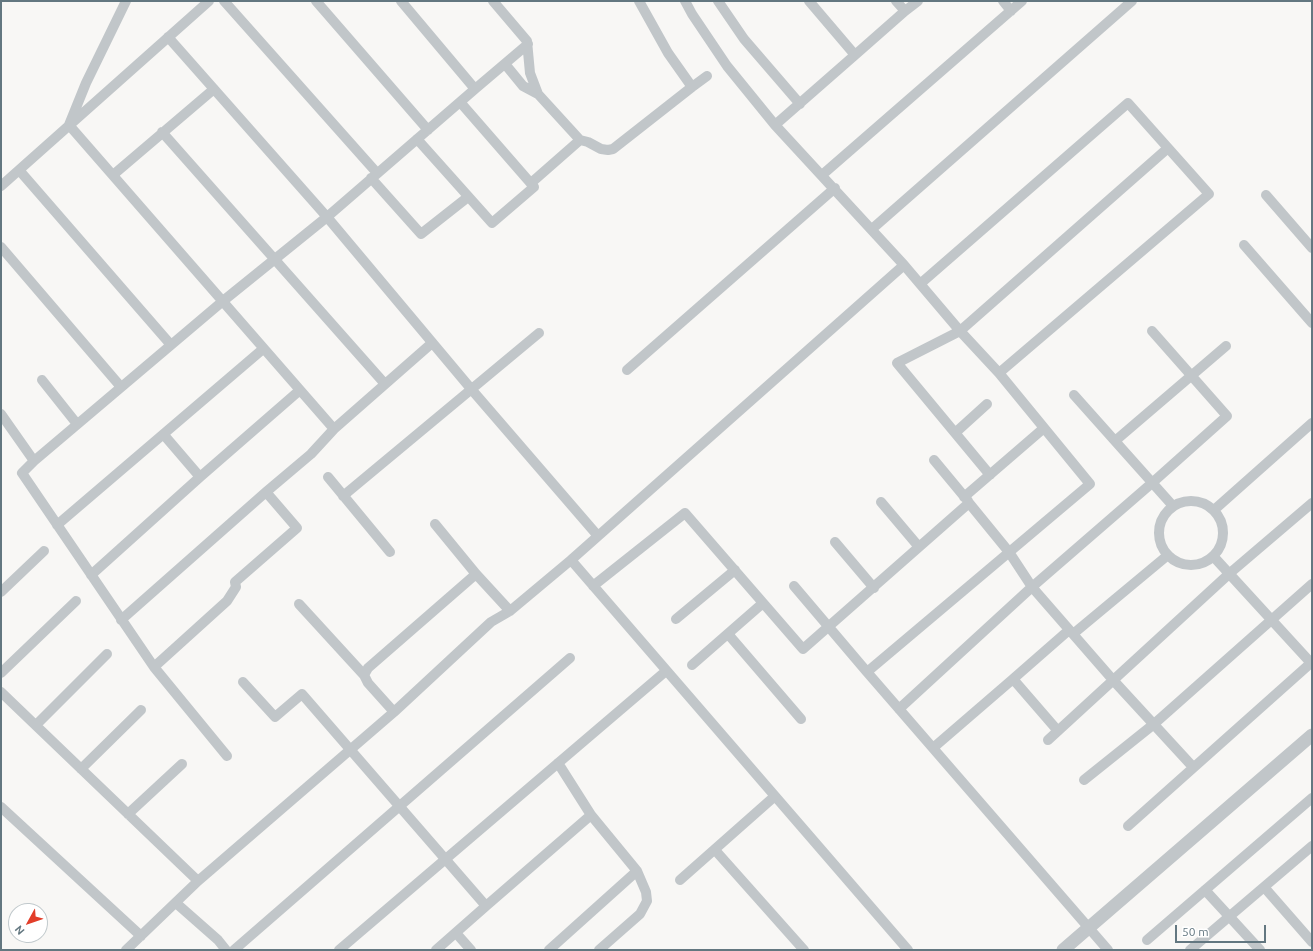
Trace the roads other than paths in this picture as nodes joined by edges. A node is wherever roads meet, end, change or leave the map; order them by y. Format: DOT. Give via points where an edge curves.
graph roads {
  1 [pos="126,1"];
  2 [pos="209,1"];
  3 [pos="224,1"];
  4 [pos="316,1"];
  5 [pos="401,1"];
  6 [pos="493,1"];
  7 [pos="639,1"];
  8 [pos="685,1"];
  9 [pos="718,1"];
  10 [pos="810,1"];
  11 [pos="896,1"];
  12 [pos="918,1"];
  13 [pos="1002,1"];
  14 [pos="1022,1"];
  15 [pos="1132,1"];
  16 [pos="906,11"];
  17 [pos="1011,11"];
  18 [pos="168,37"];
  19 [pos="528,44"];
  20 [pos="855,55"];
  21 [pos="505,64"];
  22 [pos="707,76"];
  23 [pos="692,87"];
  24 [pos="214,89"];
  25 [pos="475,89"];
  26 [pos="538,94"];
  27 [pos="460,102"];
  28 [pos="800,104"];
  29 [pos="69,125"];
  30 [pos="775,125"];
  31 [pos="428,130"];
  32 [pos="162,132"];
  33 [pos="417,139"];
  34 [pos="580,140"];
  35 [pos="1168,148"];
  36 [pos="19,170"];
  37 [pos="113,175"];
  38 [pos="374,175"];
  39 [pos="822,175"];
  40 [pos="531,183"];
  41 [pos="1,186"];
  42 [pos="835,188"];
  43 [pos="1266,195"];
  44 [pos="468,197"];
  45 [pos="327,217"];
  46 [pos="872,229"];
  47 [pos="1244,245"];
  48 [pos="1,247"];
  49 [pos="1312,248"];
  50 [pos="275,259"];
  51 [pos="904,265"];
  52 [pos="920,284"];
  53 [pos="222,301"];
  54 [pos="1312,323"];
  55 [pos="1152,330"];
  56 [pos="960,331"];
  57 [pos="539,333"];
  58 [pos="432,343"];
  59 [pos="171,345"];
  60 [pos="1226,346"];
  61 [pos="263,349"];
  62 [pos="628,370"];
  63 [pos="999,373"];
  64 [pos="1191,375"];
  65 [pos="42,380"];
  66 [pos="385,384"];
  67 [pos="121,387"];
  68 [pos="300,390"];
  69 [pos="472,390"];
  70 [pos="1074,395"];
  71 [pos="987,404"];
  72 [pos="1,414"];
  73 [pos="1312,423"];
  74 [pos="77,424"];
  75 [pos="1044,428"];
  76 [pos="334,429"];
  77 [pos="955,434"];
  78 [pos="164,435"];
  79 [pos="1115,441"];
  80 [pos="934,460"];
  81 [pos="34,461"];
  82 [pos="990,475"];
  83 [pos="200,477"];
  84 [pos="328,477"];
  85 [pos="1152,483"];
  86 [pos="266,492"];
  87 [pos="344,496"];
  88 [pos="967,500"];
  89 [pos="881,502"];
  90 [pos="1312,503"];
  91 [pos="1173,506"];
  92 [pos="1214,510"];
  93 [pos="435,524"];
  94 [pos="58,525"];
  95 [pos="598,536"];
  96 [pos="835,542"];
  97 [pos="919,547"];
  98 [pos="44,551"];
  99 [pos="390,552"];
  100 [pos="1009,552"];
  101 [pos="1168,555"];
  102 [pos="1213,556"];
  103 [pos="571,560"];
  104 [pos="735,570"];
  105 [pos="1230,573"];
  106 [pos="476,574"];
  107 [pos="91,575"];
  108 [pos="1312,584"];
  109 [pos="593,586"];
  110 [pos="794,586"];
  111 [pos="1032,587"];
  112 [pos="874,588"];
  113 [pos="1,592"];
  114 [pos="76,601"];
  115 [pos="763,603"];
  116 [pos="299,604"];
  117 [pos="510,611"];
  118 [pos="676,619"];
  119 [pos="121,620"];
  120 [pos="1271,620"];
  121 [pos="828,628"];
  122 [pos="1071,632"];
  123 [pos="728,634"];
  124 [pos="108,654"];
  125 [pos="570,658"];
  126 [pos="1312,663"];
  127 [pos="692,665"];
  128 [pos="154,668"];
  129 [pos="666,671"];
  130 [pos="867,672"];
  131 [pos="1,673"];
  132 [pos="364,675"];
  133 [pos="1013,680"];
  134 [pos="1113,680"];
  135 [pos="243,682"];
  136 [pos="1,692"];
  137 [pos="899,709"];
  138 [pos="141,710"];
  139 [pos="394,712"];
  140 [pos="801,719"];
  141 [pos="1154,724"];
  142 [pos="36,725"];
  143 [pos="1058,730"];
  144 [pos="1312,735"];
  145 [pos="1048,740"];
  146 [pos="933,748"];
  147 [pos="350,750"];
  148 [pos="227,756"];
  149 [pos="558,763"];
  150 [pos="182,764"];
  151 [pos="1193,767"];
  152 [pos="81,769"];
  153 [pos="1084,780"];
  154 [pos="775,796"];
  155 [pos="1312,798"];
  156 [pos="399,806"];
  157 [pos="1,808"];
  158 [pos="128,814"];
  159 [pos="591,815"];
  160 [pos="1128,826"];
  161 [pos="1312,846"];
  162 [pos="715,850"];
  163 [pos="446,860"];
  164 [pos="637,871"];
  165 [pos="680,880"];
  166 [pos="198,881"];
  167 [pos="1264,887"];
  168 [pos="1205,890"];
  169 [pos="176,903"];
  170 [pos="486,906"];
  171 [pos="1230,917"];
  172 [pos="1089,927"];
  173 [pos="456,933"];
  174 [pos="141,936"];
  175 [pos="1147,940"];
  176 [pos="1312,942"];
  177 [pos="126,950"];
  178 [pos="226,950"];
  179 [pos="234,950"];
  180 [pos="339,950"];
  181 [pos="436,950"];
  182 [pos="471,950"];
  183 [pos="549,950"];
  184 [pos="599,950"];
  185 [pos="804,950"];
  186 [pos="908,950"];
  187 [pos="1063,950"];
  188 [pos="1108,950"];
  189 [pos="1190,950"];
  190 [pos="1260,950"];
  1 -- 29 [label="street" via="86,83"];
  2 -- 18 [label="street"];
  3 -- 38 [label="street"];
  4 -- 31 [label="street"];
  5 -- 25 [label="street"];
  6 -- 19 [label="street"];
  7 -- 23 [label="street" via="668,53"];
  8 -- 30 [label="street" via="727,66"];
  9 -- 28 [label="street" via="744,40"];
  10 -- 20 [label="street"];
  11 -- 16 [label="street"];
  12 -- 16 [label="street"];
  13 -- 17 [label="street"];
  14 -- 17 [label="street"];
  15 -- 46 [label="street"];
  16 -- 20 [label="street"];
  17 -- 39 [label="street"];
  18 -- 24 [label="street"];
  18 -- 29 [label="street"];
  19 -- 21 [label="street"];
  19 -- 26 [label="street" via="530,74"];
  20 -- 28 [label="street"];
  21 -- 25 [label="street"];
  21 -- 26 [label="street" via="523,86"];
  22 -- 23 [label="street"];
  23 -- 34 [label="street" via="613,149 601,149"];
  24 -- 32 [label="street"];
  24 -- 45 [label="street"];
  25 -- 27 [label="street"];
  26 -- 34 [label="street"];
  27 -- 31 [label="street"];
  27 -- 40 [label="street"];
  28 -- 30 [label="street"];
  29 -- 36 [label="street"];
  29 -- 37 [label="street"];
  30 -- 39 [label="street"];
  31 -- 33 [label="street"];
  32 -- 37 [label="street"];
  32 -- 50 [label="street"];
  33 -- 38 [label="street"];
  33 -- 44 [label="street"];
  34 -- 40 [label="street"];
  35 -- 52 [label="street" via="1128,103"];
  35 -- 56 [label="street"];
  35 -- 63 [label="street" via="1210,194"];
  36 -- 41 [label="street"];
  36 -- 59 [label="street"];
  37 -- 53 [label="street"];
  38 -- 44 [label="street" via="421,234"];
  38 -- 45 [label="street"];
  39 -- 42 [label="street"];
  40 -- 44 [label="street" via="534,187 492,223"];
  42 -- 46 [label="street"];
  42 -- 62 [label="street"];
  43 -- 49 [label="street"];
  45 -- 50 [label="street"];
  45 -- 58 [label="street"];
  46 -- 51 [label="street"];
  47 -- 54 [label="street"];
  48 -- 67 [label="street"];
  50 -- 53 [label="street"];
  50 -- 66 [label="street"];
  51 -- 52 [label="street"];
  51 -- 95 [label="street"];
  52 -- 56 [label="street"];
  53 -- 59 [label="street"];
  53 -- 61 [label="street"];
  55 -- 64 [label="street"];
  56 -- 63 [label="street"];
  56 -- 77 [label="street" via="897,363"];
  57 -- 69 [label="street"];
  58 -- 66 [label="street"];
  58 -- 69 [label="street"];
  59 -- 67 [label="street"];
  60 -- 64 [label="street"];
  61 -- 68 [label="street"];
  61 -- 78 [label="street"];
  63 -- 75 [label="street"];
  64 -- 79 [label="street"];
  64 -- 85 [label="street" via="1227,416"];
  65 -- 74 [label="street"];
  66 -- 76 [label="street"];
  67 -- 74 [label="street"];
  68 -- 76 [label="street"];
  68 -- 83 [label="street"];
  69 -- 87 [label="street"];
  69 -- 95 [label="street"];
  70 -- 79 [label="street"];
  71 -- 77 [label="street"];
  72 -- 81 [label="street"];
  73 -- 92 [label="street"];
  74 -- 81 [label="street"];
  75 -- 82 [label="street"];
  75 -- 100 [label="street" via="1090,484"];
  76 -- 86 [label="street" via="311,454"];
  77 -- 82 [label="street"];
  78 -- 83 [label="street"];
  78 -- 94 [label="street"];
  79 -- 85 [label="street"];
  80 -- 88 [label="street"];
  81 -- 94 [label="street" via="22,473"];
  82 -- 88 [label="street"];
  83 -- 107 [label="street"];
  84 -- 87 [label="street"];
  85 -- 91 [label="street"];
  85 -- 111 [label="street"];
  86 -- 119 [label="street"];
  86 -- 128 [label="street" via="297,528 235,582 236,587 227,601"];
  87 -- 99 [label="street"];
  88 -- 97 [label="street"];
  88 -- 100 [label="street"];
  89 -- 97 [label="street"];
  90 -- 105 [label="street"];
  91 -- 92 [label="street" via="1190,500 1199,501"];
  91 -- 101 [label="street" via="1165,514 1158,535 1161,546"];
  92 -- 102 [label="street" via="1223,528 1223,538 1220,548"];
  93 -- 106 [label="street"];
  94 -- 107 [label="street"];
  95 -- 103 [label="street"];
  96 -- 112 [label="street"];
  97 -- 112 [label="street"];
  98 -- 113 [label="street"];
  100 -- 111 [label="street"];
  100 -- 130 [label="street"];
  101 -- 102 [label="street" via="1176,561 1195,565"];
  101 -- 122 [label="street"];
  102 -- 105 [label="street"];
  103 -- 109 [label="street"];
  103 -- 117 [label="street"];
  104 -- 109 [label="street" via="685,513"];
  104 -- 115 [label="street"];
  104 -- 118 [label="street"];
  105 -- 120 [label="street"];
  105 -- 134 [label="street"];
  106 -- 117 [label="street"];
  106 -- 132 [label="street" via="368,668"];
  107 -- 119 [label="street"];
  108 -- 120 [label="street"];
  109 -- 129 [label="street"];
  110 -- 121 [label="street"];
  111 -- 122 [label="street"];
  111 -- 137 [label="street"];
  112 -- 121 [label="street"];
  114 -- 131 [label="street"];
  115 -- 121 [label="street" via="803,649"];
  115 -- 123 [label="street"];
  116 -- 132 [label="street"];
  117 -- 139 [label="street" via="491,622"];
  119 -- 128 [label="street"];
  120 -- 126 [label="street"];
  120 -- 141 [label="street"];
  121 -- 130 [label="street"];
  122 -- 133 [label="street"];
  122 -- 134 [label="street"];
  123 -- 127 [label="street"];
  123 -- 140 [label="street"];
  124 -- 142 [label="street"];
  125 -- 156 [label="street"];
  126 -- 151 [label="street"];
  128 -- 148 [label="street"];
  129 -- 149 [label="street"];
  129 -- 154 [label="street"];
  130 -- 137 [label="street"];
  132 -- 139 [label="street"];
  133 -- 143 [label="street"];
  133 -- 146 [label="street"];
  134 -- 141 [label="street"];
  134 -- 143 [label="street"];
  135 -- 147 [label="street" via="275,717 302,694"];
  136 -- 142 [label="street"];
  137 -- 146 [label="street"];
  138 -- 152 [label="street"];
  139 -- 147 [label="street"];
  141 -- 151 [label="street"];
  141 -- 153 [label="street"];
  142 -- 152 [label="street"];
  143 -- 145 [label="street"];
  144 -- 172 [label="street"];
  146 -- 172 [label="street"];
  147 -- 156 [label="street"];
  147 -- 166 [label="street"];
  149 -- 159 [label="street"];
  149 -- 163 [label="street"];
  150 -- 158 [label="street"];
  151 -- 160 [label="street"];
  152 -- 158 [label="street"];
  154 -- 162 [label="street"];
  154 -- 186 [label="street"];
  155 -- 168 [label="street"];
  156 -- 163 [label="street"];
  156 -- 179 [label="street"];
  157 -- 174 [label="street"];
  158 -- 166 [label="street"];
  159 -- 164 [label="street"];
  159 -- 170 [label="street"];
  161 -- 167 [label="street"];
  162 -- 165 [label="street"];
  162 -- 185 [label="street"];
  163 -- 170 [label="street"];
  163 -- 180 [label="street"];
  164 -- 183 [label="street"];
  164 -- 184 [label="street" via="647,901 640,914"];
  166 -- 169 [label="street"];
  167 -- 171 [label="street"];
  167 -- 176 [label="street"];
  168 -- 171 [label="street"];
  168 -- 175 [label="street"];
  169 -- 174 [label="street"];
  169 -- 178 [label="street"];
  170 -- 173 [label="street"];
  171 -- 189 [label="street"];
  171 -- 190 [label="street"];
  172 -- 187 [label="street"];
  172 -- 188 [label="street"];
  173 -- 181 [label="street"];
  173 -- 182 [label="street"];
  174 -- 177 [label="street"];
}
